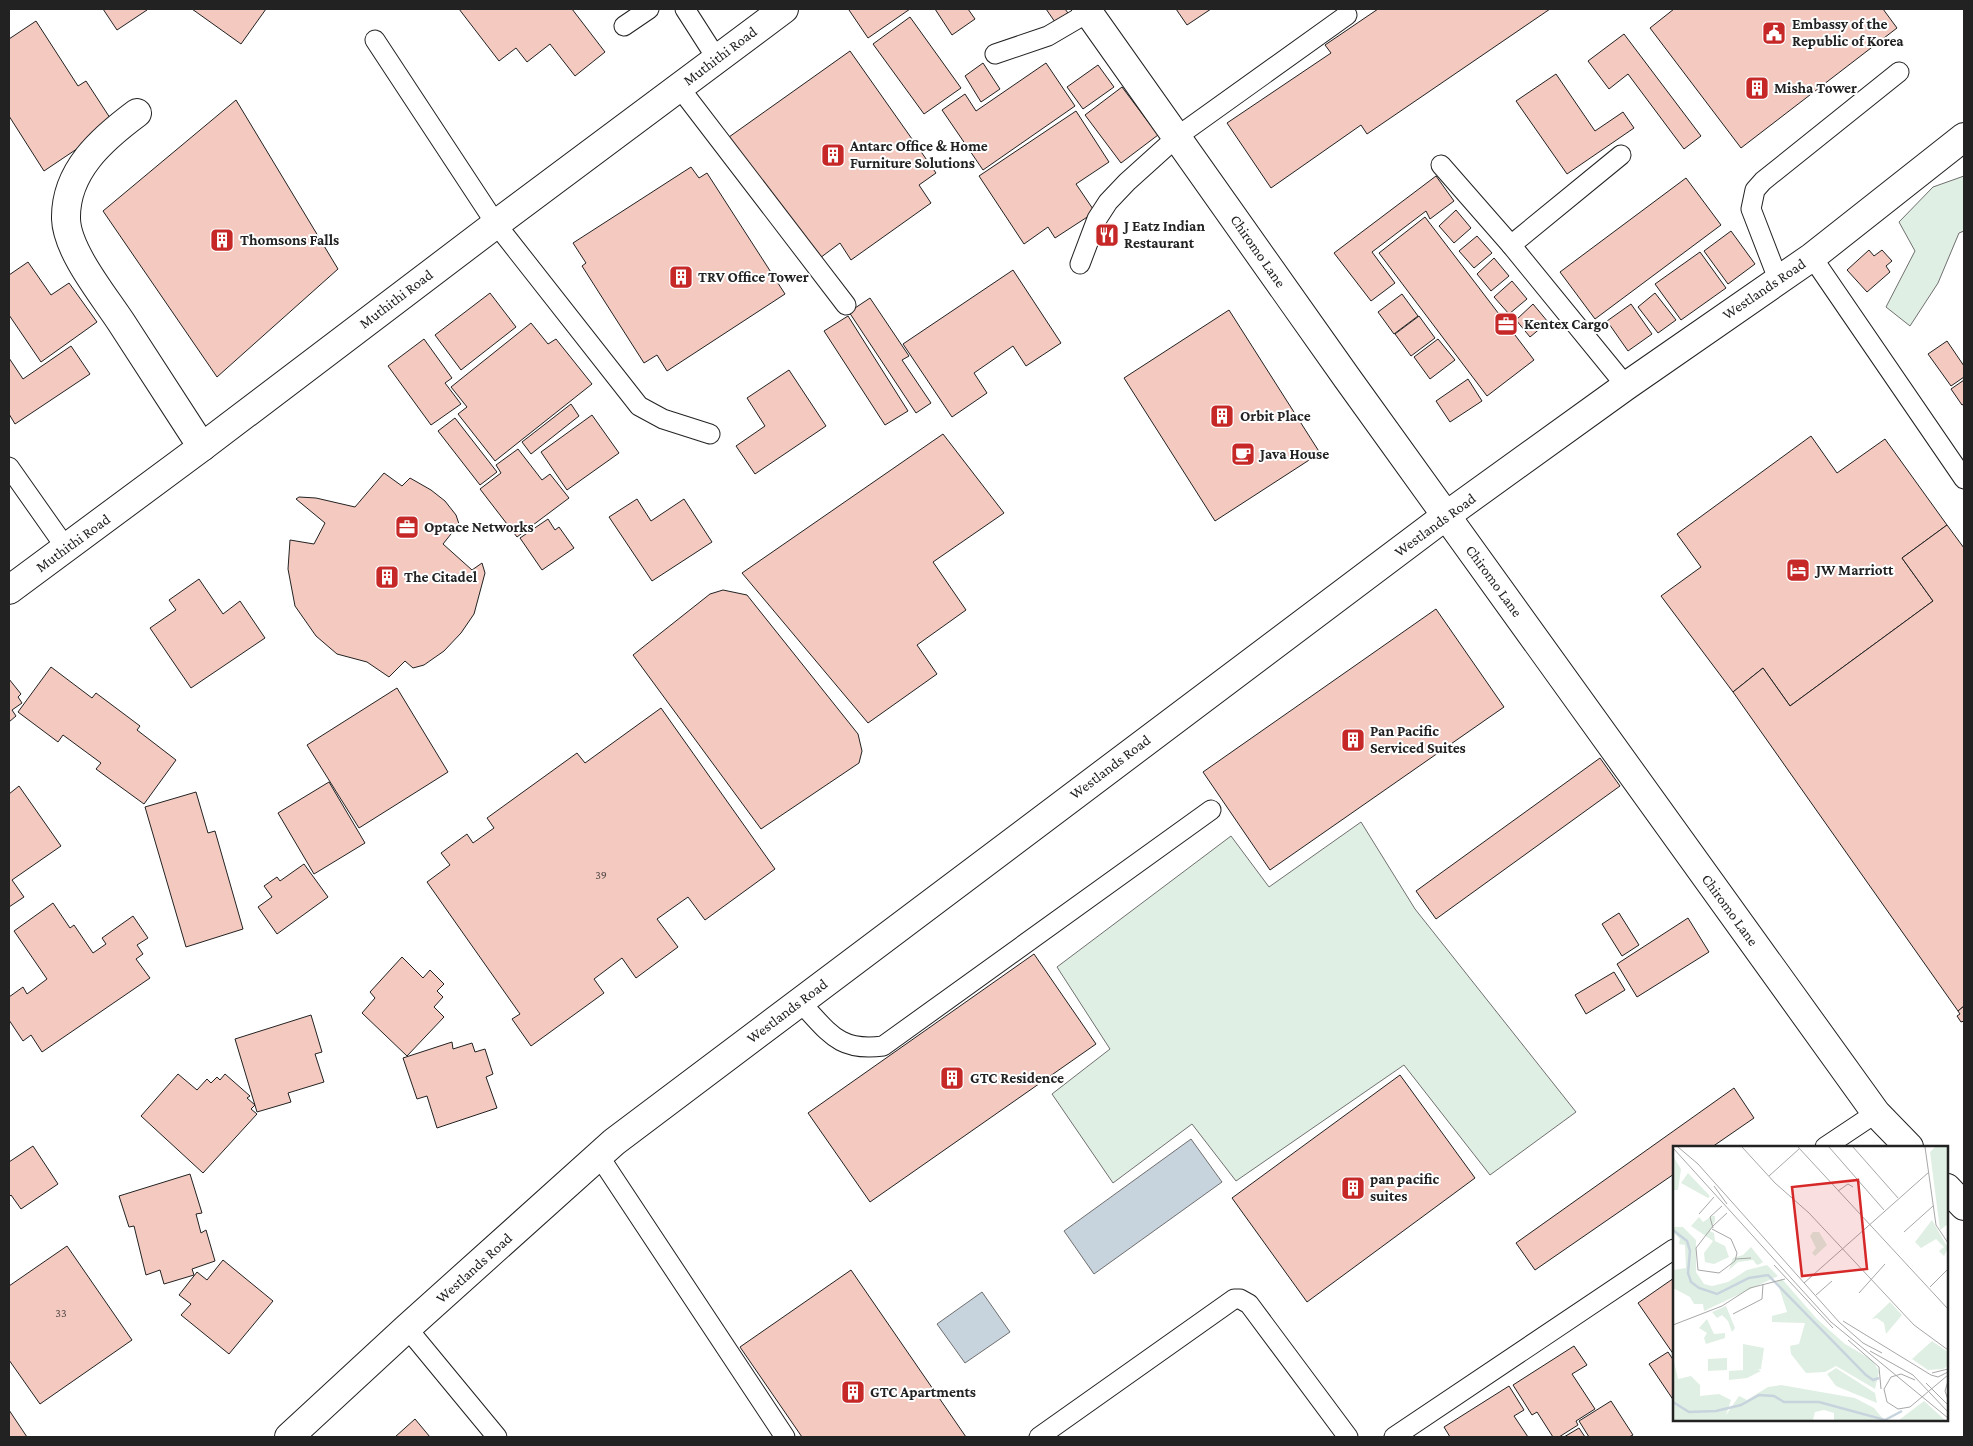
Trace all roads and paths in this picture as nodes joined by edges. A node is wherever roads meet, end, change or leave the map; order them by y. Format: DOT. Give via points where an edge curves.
graph roads {
  1 [pos="649,9"];
  2 [pos="685,9"];
  3 [pos="784,9"];
  4 [pos="1087,10"];
  5 [pos="1347,15"];
  6 [pos="624,26"];
  7 [pos="375,40"];
  8 [pos="995,54"];
  9 [pos="718,59"];
  10 [pos="1899,72"];
  11 [pos="679,87"];
  12 [pos="137,113"];
  13 [pos="1178,136"];
  14 [pos="1964,138"];
  15 [pos="1621,155"];
  16 [pos="1441,165"];
  17 [pos="496,224"];
  18 [pos="1511,245"];
  19 [pos="1812,257"];
  20 [pos="1080,264"];
  21 [pos="1778,279"];
  22 [pos="846,305"];
  23 [pos="1626,386"];
  24 [pos="710,434"];
  25 [pos="202,447"];
  26 [pos="9,467"];
  27 [pos="1964,479"];
  28 [pos="1447,515"];
  29 [pos="66,548"];
  30 [pos="9,590"];
  31 [pos="1210,810"];
  32 [pos="800,1002"];
  33 [pos="1876,1113"];
  34 [pos="1826,1146"];
  35 [pos="1908,1146"];
  36 [pos="600,1156"];
  37 [pos="1948,1189"];
  38 [pos="1964,1206"];
  39 [pos="1673,1249"];
  40 [pos="407,1328"];
  41 [pos="289,1437"];
  42 [pos="497,1437"];
  43 [pos="785,1437"];
  44 [pos="1039,1437"];
  45 [pos="1348,1437"];
  46 [pos="1394,1437"];
  1 -- 6 [label="lane"];
  2 -- 9 [label="lane"];
  3 -- 9 [label="street, Muthithi Road"];
  4 -- 8 [label="lane" via="1048,36"];
  4 -- 13 [label="street, Chiromo Lane"];
  5 -- 13 [label="lane"];
  7 -- 17 [label="lane"];
  9 -- 11 [label="street, Muthithi Road"];
  10 -- 21 [label="lane" via="1755,190 1750,210"];
  11 -- 17 [label="street, Muthithi Road"];
  11 -- 22 [label="lane"];
  12 -- 25 [label="street" via="94,148 78,172 69,196 66,220 78,258"];
  13 -- 20 [label="lane" via="1108,202 1097,219"];
  13 -- 28 [label="street, Chiromo Lane"];
  14 -- 19 [label="street, Westlands Road"];
  15 -- 18 [label="lane"];
  16 -- 18 [label="lane"];
  17 -- 24 [label="lane" via="639,406 663,419"];
  17 -- 25 [label="street, Muthithi Road"];
  18 -- 23 [label="lane"];
  19 -- 21 [label="street, Westlands Road"];
  19 -- 27 [label="lane"];
  21 -- 23 [label="street, Westlands Road"];
  23 -- 28 [label="street, Westlands Road"];
  25 -- 29 [label="street, Muthithi Road"];
  26 -- 29 [label="lane"];
  28 -- 32 [label="street, Westlands Road"];
  28 -- 33 [label="street, Chiromo Lane"];
  29 -- 30 [label="street, Muthithi Road"];
  31 -- 32 [label="lane" via="883,1046 849,1046 834,1036"];
  32 -- 36 [label="street, Westlands Road"];
  33 -- 34 [label="lane"];
  33 -- 35 [label="street, Chiromo Lane"];
  36 -- 40 [label="street, Westlands Road"];
  36 -- 43 [label="lane"];
  37 -- 38 [label="street"];
  39 -- 46 [label="lane"];
  40 -- 41 [label="street, Westlands Road"];
  40 -- 42 [label="lane"];
  44 -- 45 [label="lane" via="1234,1299 1240,1299 1249,1304"];
}
